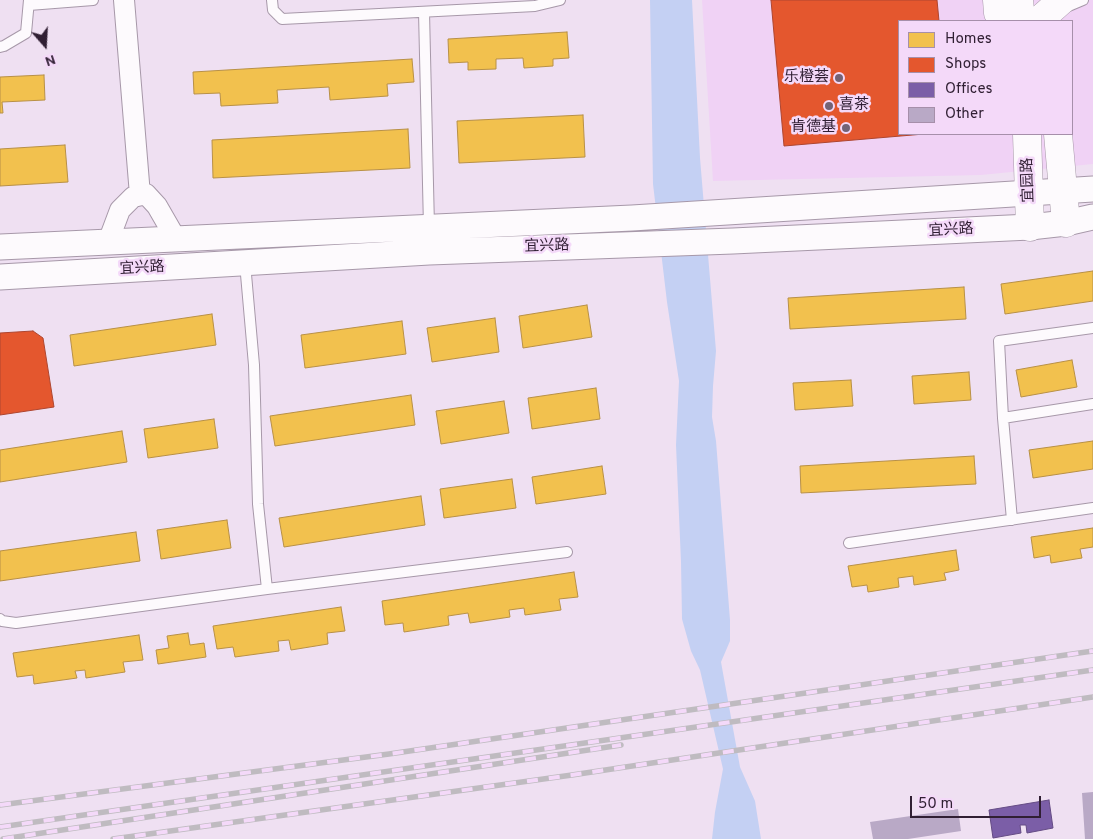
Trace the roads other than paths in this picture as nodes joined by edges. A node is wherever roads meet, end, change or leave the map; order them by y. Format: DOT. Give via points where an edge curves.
graph roads {
  1 [pos="94,0"];
  2 [pos="124,0"];
  3 [pos="272,0"];
  4 [pos="560,0"];
  5 [pos="997,0"];
  6 [pos="1019,0"];
  7 [pos="1083,0"];
  8 [pos="29,3"];
  9 [pos="424,12"];
  10 [pos="1043,12"];
  11 [pos="1007,20"];
  12 [pos="0,47"];
  13 [pos="1027,135"];
  14 [pos="1058,135"];
  15 [pos="1093,189"];
  16 [pos="1063,192"];
  17 [pos="1029,194"];
  18 [pos="140,195"];
  19 [pos="1093,217"];
  20 [pos="1066,223"];
  21 [pos="1030,227"];
  22 [pos="430,228"];
  23 [pos="176,239"];
  24 [pos="108,242"];
  25 [pos="0,247"];
  26 [pos="245,262"];
  27 [pos="0,277"];
  28 [pos="1093,328"];
  29 [pos="1093,404"];
  30 [pos="1003,418"];
  31 [pos="1093,508"];
  32 [pos="1012,520"];
  33 [pos="849,544"];
  34 [pos="567,552"];
  35 [pos="266,589"];
  36 [pos="0,619"];
  1 -- 8 [label="lane"];
  2 -- 18 [label="street"];
  3 -- 9 [label="lane" via="274,10 282,19"];
  4 -- 9 [label="lane" via="535,6"];
  5 -- 11 [label="main road" via="998,14"];
  6 -- 10 [label="main road"];
  7 -- 10 [label="lane"];
  8 -- 12 [label="lane" via="26,33"];
  9 -- 22 [label="lane"];
  13 -- 17 [label="main road, 宜园路"];
  14 -- 16 [label="main road"];
  15 -- 16 [label="street, 宜兴路"];
  16 -- 17 [label="street, 宜兴路"];
  16 -- 20 [label="main road"];
  17 -- 21 [label="main road, 宜园路"];
  17 -- 22 [label="street, 宜兴路"];
  18 -- 23 [label="street" via="146,194 157,206"];
  18 -- 24 [label="street" via="133,197 120,210"];
  19 -- 20 [label="street, 宜兴路"];
  20 -- 21 [label="street, 宜兴路"];
  21 -- 26 [label="street, 宜兴路"];
  22 -- 23 [label="street, 宜兴路"];
  23 -- 24 [label="street, 宜兴路"];
  24 -- 25 [label="street, 宜兴路"];
  26 -- 27 [label="street, 宜兴路"];
  26 -- 35 [label="lane" via="254,365 258,504"];
  28 -- 30 [label="lane" via="999,341"];
  29 -- 30 [label="lane"];
  30 -- 32 [label="lane"];
  31 -- 32 [label="lane"];
  32 -- 33 [label="lane"];
  34 -- 35 [label="lane"];
  35 -- 36 [label="lane" via="16,623"];
}
